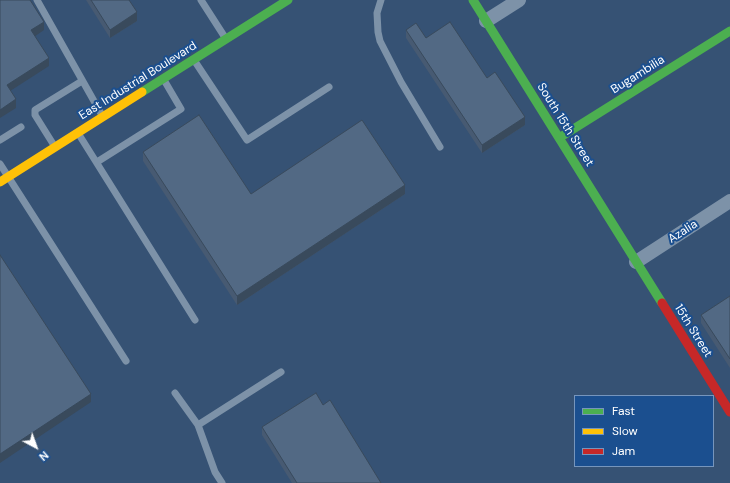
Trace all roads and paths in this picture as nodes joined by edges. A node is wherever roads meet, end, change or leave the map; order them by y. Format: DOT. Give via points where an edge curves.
graph roads {
  1 [pos="37,0"];
  2 [pos="201,0"];
  3 [pos="288,0"];
  4 [pos="381,0"];
  5 [pos="473,0"];
  6 [pos="519,0"];
  7 [pos="486,21"];
  8 [pos="730,31"];
  9 [pos="226,39"];
  10 [pos="194,60"];
  11 [pos="163,79"];
  12 [pos="82,81"];
  13 [pos="329,87"];
  14 [pos="103,117"];
  15 [pos="20,127"];
  16 [pos="78,133"];
  17 [pos="559,138"];
  18 [pos="0,140"];
  19 [pos="440,147"];
  20 [pos="55,148"];
  21 [pos="96,162"];
  22 [pos="0,164"];
  23 [pos="9,177"];
  24 [pos="0,182"];
  25 [pos="730,201"];
  26 [pos="636,262"];
  27 [pos="195,320"];
  28 [pos="126,361"];
  29 [pos="281,372"];
  30 [pos="175,393"];
  31 [pos="727,399"];
  32 [pos="730,412"];
  33 [pos="198,425"];
  34 [pos="222,483"];
  1 -- 12 [label="lane"];
  2 -- 9 [label="lane"];
  3 -- 9 [label="street, East Industrial Boulevard"];
  4 -- 19 [label="lane" via="377,13 380,41"];
  5 -- 7 [label="street, South 15th Street"];
  6 -- 7 [label="street"];
  7 -- 17 [label="street, South 15th Street"];
  8 -- 17 [label="street, Bugambilia"];
  9 -- 10 [label="street, East Industrial Boulevard"];
  10 -- 11 [label="street, East Industrial Boulevard"];
  10 -- 13 [label="lane" via="247,140"];
  11 -- 14 [label="street, East Industrial Boulevard"];
  11 -- 21 [label="lane" via="181,109"];
  12 -- 14 [label="lane"];
  12 -- 20 [label="lane" via="35,110 35,115"];
  14 -- 16 [label="street, East Industrial Boulevard"];
  15 -- 18 [label="lane"];
  16 -- 20 [label="street, East Industrial Boulevard"];
  16 -- 21 [label="lane"];
  17 -- 26 [label="street, South 15th Street"];
  20 -- 23 [label="street, East Industrial Boulevard"];
  21 -- 27 [label="lane"];
  22 -- 23 [label="lane"];
  23 -- 24 [label="street, East Industrial Boulevard"];
  23 -- 28 [label="lane"];
  25 -- 26 [label="street, Azalia"];
  26 -- 31 [label="street, 15th Street"];
  29 -- 33 [label="lane"];
  30 -- 33 [label="lane"];
  31 -- 32 [label="street, 15th Street"];
  33 -- 34 [label="lane" via="215,472"];
}
